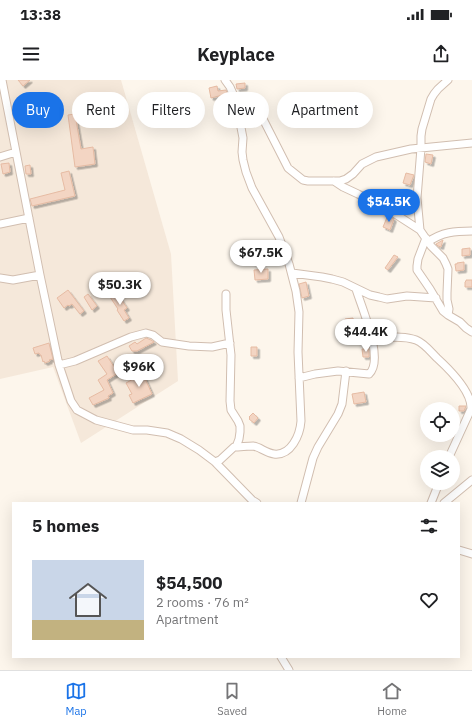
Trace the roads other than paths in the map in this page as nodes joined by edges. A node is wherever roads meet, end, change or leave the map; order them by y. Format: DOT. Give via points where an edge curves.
graph roads {
  1 [pos="2,80"];
  2 [pos="225,80"];
  3 [pos="448,80"];
  4 [pos="232,92"];
  5 [pos="241,128"];
  6 [pos="268,128"];
  7 [pos="472,143"];
  8 [pos="421,148"];
  9 [pos="16,152"];
  10 [pos="0,157"];
  11 [pos="334,181"];
  12 [pos="29,218"];
  13 [pos="0,224"];
  14 [pos="420,230"];
  15 [pos="472,231"];
  16 [pos="427,240"];
  17 [pos="292,273"];
  18 [pos="40,275"];
  19 [pos="0,278"];
  20 [pos="356,289"];
  21 [pos="226,294"];
  22 [pos="436,298"];
  23 [pos="448,315"];
  24 [pos="472,332"];
  25 [pos="372,338"];
  26 [pos="230,343"];
  27 [pos="59,365"];
  28 [pos="346,371"];
  29 [pos="299,378"];
  30 [pos="236,447"];
  31 [pos="452,450"];
  32 [pos="215,462"];
  33 [pos="472,480"];
  34 [pos="436,490"];
  35 [pos="254,502"];
  36 [pos="301,502"];
  37 [pos="431,502"];
  38 [pos="445,502"];
  39 [pos="460,550"];
  40 [pos="472,554"];
  41 [pos="282,658"];
  42 [pos="288,670"];
  1 -- 9 [label="street"];
  2 -- 4 [label="street"];
  3 -- 8 [label="street" via="431,99 422,129"];
  5 -- 17 [label="street" via="246,172 279,237"];
  6 -- 11 [label="street" via="284,162 292,172 306,181"];
  7 -- 8 [label="street"];
  8 -- 11 [label="street" via="376,157 362,164 346,179"];
  8 -- 14 [label="street" via="417,198"];
  9 -- 10 [label="street"];
  9 -- 12 [label="street"];
  11 -- 14 [label="street"];
  12 -- 13 [label="street"];
  12 -- 18 [label="street"];
  14 -- 16 [label="street"];
  15 -- 16 [label="street" via="451,232"];
  16 -- 22 [label="street" via="418,259 417,270"];
  16 -- 23 [label="street" via="443,258 448,269"];
  17 -- 20 [label="street" via="343,282"];
  17 -- 29 [label="street" via="299,312"];
  18 -- 19 [label="street" via="13,280"];
  18 -- 27 [label="street"];
  20 -- 22 [label="street" via="387,299 407,296"];
  20 -- 25 [label="street"];
  21 -- 26 [label="street"];
  22 -- 23 [label="street"];
  23 -- 24 [label="street"];
  25 -- 28 [label="street" via="375,366 372,372 367,374"];
  25 -- 31 [label="street" via="417,340 461,383 471,404"];
  26 -- 27 [label="street" via="212,347 189,346 162,342 146,332"];
  26 -- 30 [label="street" via="231,410 240,426"];
  27 -- 32 [label="street" via="68,395 77,410 96,420 125,429 167,433"];
  28 -- 29 [label="street" via="330,371"];
  28 -- 36 [label="street" via="342,404 313,458"];
  29 -- 30 [label="street" via="300,428 290,447 275,454 254,446"];
  30 -- 32 [label="street"];
  32 -- 35 [label="street"];
  33 -- 38 [label="street"];
  34 -- 37 [label="street"];
  39 -- 40 [label="street"];
  41 -- 42 [label="street"];
}
